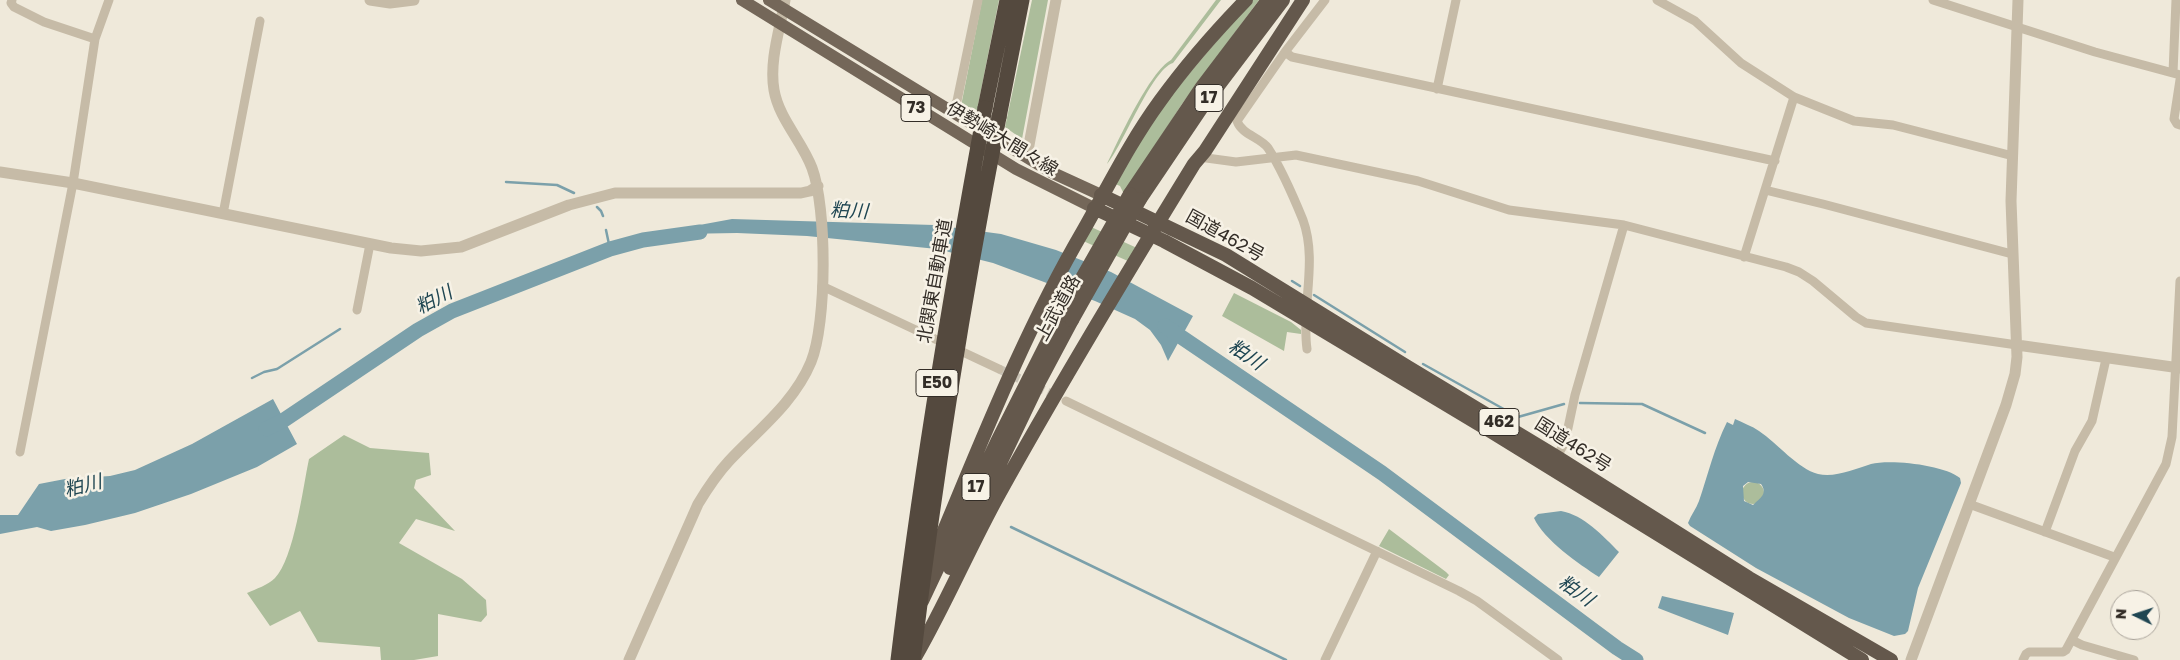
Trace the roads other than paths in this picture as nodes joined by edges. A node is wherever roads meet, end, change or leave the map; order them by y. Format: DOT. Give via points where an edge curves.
graph roads {
  1 [pos="12,0"];
  2 [pos="109,0"];
  3 [pos="370,0"];
  4 [pos="414,0"];
  5 [pos="742,0"];
  6 [pos="769,0"];
  7 [pos="978,0"];
  8 [pos="1007,0"];
  9 [pos="1022,0"];
  10 [pos="1056,0"];
  11 [pos="1246,0"];
  12 [pos="1268,0"];
  13 [pos="1283,0"];
  14 [pos="1303,0"];
  15 [pos="1325,0"];
  16 [pos="1456,0"];
  17 [pos="1657,0"];
  18 [pos="1933,0"];
  19 [pos="2018,0"];
  20 [pos="2176,0"];
  21 [pos="385,1"];
  22 [pos="784,5"];
  23 [pos="260,21"];
  24 [pos="780,24"];
  25 [pos="2017,27"];
  26 [pos="96,39"];
  27 [pos="1285,52"];
  28 [pos="2178,76"];
  29 [pos="1437,89"];
  30 [pos="1794,97"];
  31 [pos="950,113"];
  32 [pos="2180,125"];
  33 [pos="1023,155"];
  34 [pos="2013,156"];
  35 [pos="1199,157"];
  36 [pos="1273,157"];
  37 [pos="1774,161"];
  38 [pos="0,172"];
  39 [pos="72,183"];
  40 [pos="818,186"];
  41 [pos="1765,190"];
  42 [pos="1101,196"];
  43 [pos="1135,197"];
  44 [pos="1094,208"];
  45 [pos="223,214"];
  46 [pos="1159,221"];
  47 [pos="1624,225"];
  48 [pos="1151,234"];
  49 [pos="370,244"];
  50 [pos="2012,254"];
  51 [pos="1744,257"];
  52 [pos="822,281"];
  53 [pos="2180,282"];
  54 [pos="1306,304"];
  55 [pos="356,310"];
  56 [pos="1066,318"];
  57 [pos="1306,320"];
  58 [pos="2017,345"];
  59 [pos="1307,349"];
  60 [pos="2106,358"];
  61 [pos="2178,368"];
  62 [pos="999,369"];
  63 [pos="1066,401"];
  64 [pos="20,452"];
  65 [pos="1554,463"];
  66 [pos="1969,504"];
  67 [pos="2045,532"];
  68 [pos="1377,551"];
  69 [pos="2114,556"];
  70 [pos="905,635"];
  71 [pos="2072,640"];
  72 [pos="629,660"];
  73 [pos="893,660"];
  74 [pos="898,660"];
  75 [pos="908,660"];
  76 [pos="913,660"];
  77 [pos="1324,660"];
  78 [pos="1558,660"];
  79 [pos="1862,660"];
  80 [pos="1891,660"];
  81 [pos="1911,660"];
  82 [pos="2024,660"];
  83 [pos="2134,660"];
  1 -- 26 [label="street" via="14,7 35,19"];
  2 -- 26 [label="street"];
  3 -- 21 [label="street"];
  4 -- 21 [label="street"];
  5 -- 24 [label="main road, 伊勢崎大間々線 / 73"];
  6 -- 22 [label="main road, 伊勢崎大間々線 / 73"];
  7 -- 31 [label="street" via="957,101"];
  8 -- 74 [label="highway, 北関東自動車道 / E50, bridge" via="938,372"];
  9 -- 76 [label="highway, 北関東自動車道 / E50, bridge" via="948,402"];
  10 -- 33 [label="street" via="1029,144"];
  11 -- 42 [label="highway" via="1165,94"];
  12 -- 43 [label="highway, 上武道路 / 17" via="1202,87"];
  13 -- 43 [label="highway, 上武道路 / 17"];
  14 -- 35 [label="highway"];
  15 -- 27 [label="street"];
  16 -- 29 [label="street"];
  17 -- 30 [label="street" via="1695,21 1741,63"];
  18 -- 25 [label="street"];
  19 -- 25 [label="street"];
  20 -- 28 [label="street"];
  22 -- 24 [label="street"];
  22 -- 31 [label="main road, 伊勢崎大間々線 / 73"];
  23 -- 45 [label="street"];
  24 -- 40 [label="street" via="773,65 776,97 812,166"];
  24 -- 44 [label="main road, 伊勢崎大間々線 / 73" via="1023,173"];
  25 -- 28 [label="street"];
  25 -- 34 [label="street"];
  26 -- 39 [label="street"];
  27 -- 29 [label="street" via="1292,57"];
  27 -- 36 [label="street" via="1237,121 1266,146"];
  28 -- 32 [label="street" via="2174,119"];
  29 -- 37 [label="street"];
  30 -- 34 [label="street" via="1854,120 1893,125"];
  30 -- 37 [label="street"];
  31 -- 33 [label="main road, 伊勢崎大間々線 / 73"];
  33 -- 42 [label="main road, 伊勢崎大間々線 / 73"];
  34 -- 50 [label="street"];
  35 -- 36 [label="street" via="1236,162"];
  35 -- 46 [label="highway"];
  36 -- 47 [label="street" via="1296,155 1418,181 1509,210"];
  36 -- 54 [label="street" via="1305,229 1308,258"];
  37 -- 41 [label="street"];
  38 -- 39 [label="street"];
  39 -- 45 [label="street"];
  39 -- 64 [label="street"];
  40 -- 49 [label="street" via="810,192 762,195 615,193 569,205 461,247 421,252"];
  40 -- 52 [label="street"];
  41 -- 50 [label="street"];
  41 -- 51 [label="street"];
  42 -- 44 [label="highway"];
  42 -- 46 [label="highway, 国道462号 / 462"];
  43 -- 56 [label="highway, 上武道路 / 17, bridge"];
  44 -- 48 [label="highway, 国道462号 / 462"];
  44 -- 70 [label="highway" via="1013,365 917,593"];
  45 -- 49 [label="street"];
  46 -- 48 [label="highway"];
  46 -- 54 [label="highway, 国道462号 / 462" via="1226,255"];
  47 -- 51 [label="street"];
  47 -- 65 [label="street" via="1575,394 1566,442"];
  48 -- 57 [label="highway, 国道462号 / 462" via="1220,269"];
  48 -- 76 [label="highway" via="1092,330 985,519"];
  49 -- 55 [label="street"];
  50 -- 58 [label="street"];
  51 -- 58 [label="street" via="1799,272 1866,323"];
  52 -- 62 [label="street"];
  52 -- 72 [label="street" via="818,340 807,371 788,400 708,486 687,526"];
  53 -- 61 [label="street"];
  54 -- 57 [label="street"];
  54 -- 65 [label="highway, 国道462号 / 462"];
  56 -- 70 [label="highway, 上武道路 / 17" via="997,442"];
  56 -- 75 [label="highway, 上武道路 / 17"];
  57 -- 59 [label="street"];
  57 -- 65 [label="highway, 国道462号 / 462"];
  58 -- 60 [label="street"];
  58 -- 66 [label="street" via="2011,390"];
  60 -- 61 [label="street"];
  60 -- 67 [label="street" via="2090,426 2075,451"];
  61 -- 69 [label="street" via="2166,464"];
  63 -- 68 [label="street"];
  65 -- 79 [label="highway, 国道462号 / 462"];
  65 -- 80 [label="highway, 国道462号 / 462"];
  66 -- 67 [label="street"];
  66 -- 81 [label="street"];
  67 -- 69 [label="street"];
  68 -- 77 [label="street"];
  68 -- 78 [label="street" via="1477,601"];
  69 -- 71 [label="street"];
  70 -- 73 [label="highway, 上武道路 / 17"];
  71 -- 82 [label="street" via="2063,652 2029,652"];
  71 -- 83 [label="street"];
}
